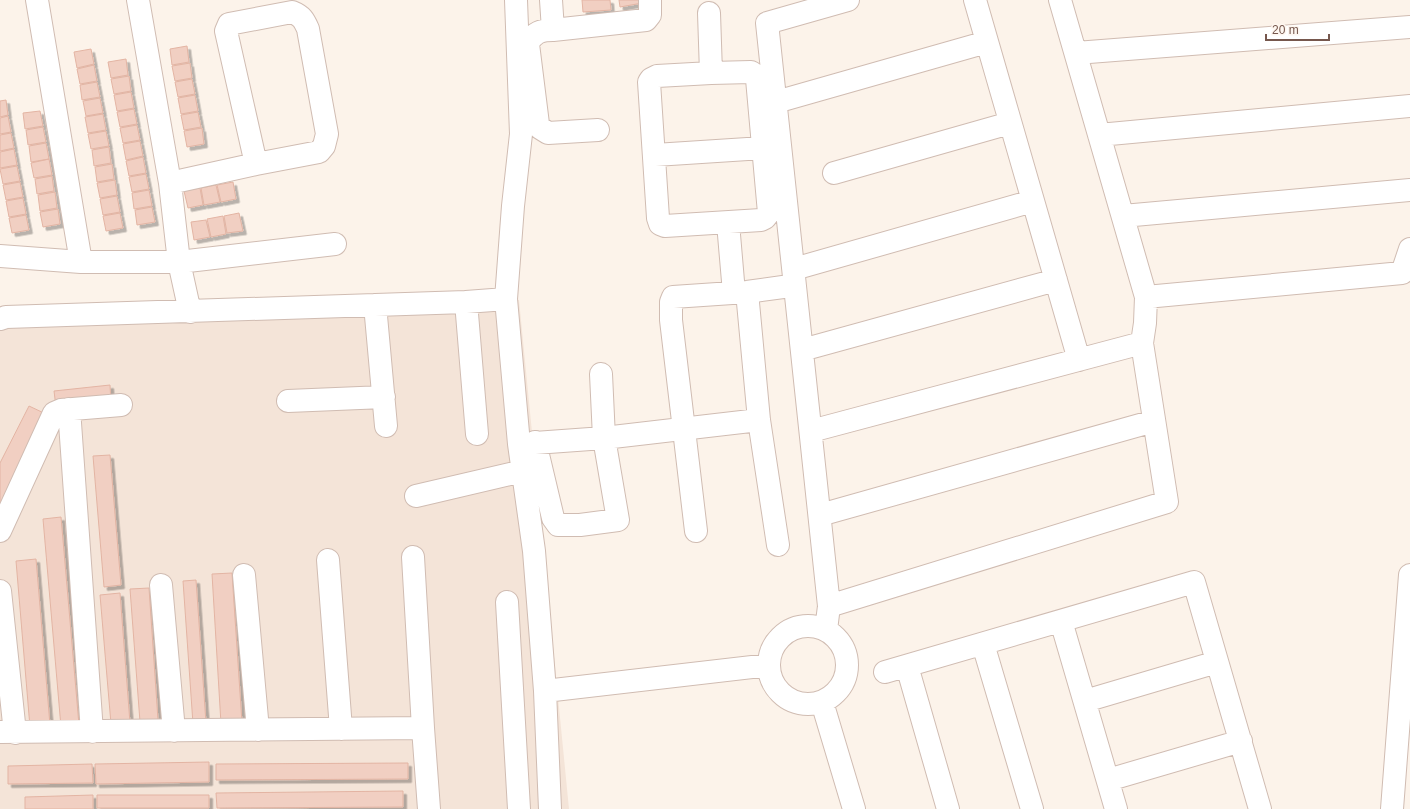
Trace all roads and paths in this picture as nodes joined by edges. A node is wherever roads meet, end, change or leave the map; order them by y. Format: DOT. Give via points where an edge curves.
graph roads {
  1 [pos="38,0"];
  2 [pos="138,0"];
  3 [pos="516,0"];
  4 [pos="551,0"];
  5 [pos="650,0"];
  6 [pos="848,0"];
  7 [pos="975,0"];
  8 [pos="1060,0"];
  9 [pos="709,13"];
  10 [pos="1410,27"];
  11 [pos="553,30"];
  12 [pos="987,42"];
  13 [pos="1076,53"];
  14 [pos="711,73"];
  15 [pos="776,102"];
  16 [pos="1410,106"];
  17 [pos="1010,123"];
  18 [pos="598,130"];
  19 [pos="1100,135"];
  20 [pos="763,148"];
  21 [pos="655,154"];
  22 [pos="256,164"];
  23 [pos="834,173"];
  24 [pos="170,183"];
  25 [pos="1410,190"];
  26 [pos="1033,201"];
  27 [pos="1122,216"];
  28 [pos="728,223"];
  29 [pos="335,244"];
  30 [pos="1410,249"];
  31 [pos="0,256"];
  32 [pos="81,262"];
  33 [pos="179,262"];
  34 [pos="788,278"];
  35 [pos="1056,280"];
  36 [pos="741,292"];
  37 [pos="1146,297"];
  38 [pos="506,299"];
  39 [pos="466,302"];
  40 [pos="375,305"];
  41 [pos="190,312"];
  42 [pos="0,319"];
  43 [pos="1142,343"];
  44 [pos="802,350"];
  45 [pos="1078,360"];
  46 [pos="601,374"];
  47 [pos="384,397"];
  48 [pos="288,401"];
  49 [pos="121,405"];
  50 [pos="69,409"];
  51 [pos="759,420"];
  52 [pos="1154,422"];
  53 [pos="386,426"];
  54 [pos="684,427"];
  55 [pos="811,431"];
  56 [pos="477,434"];
  57 [pos="604,438"];
  58 [pos="527,443"];
  59 [pos="523,471"];
  60 [pos="416,496"];
  61 [pos="820,515"];
  62 [pos="696,531"];
  63 [pos="0,532"];
  64 [pos="778,545"];
  65 [pos="413,557"];
  66 [pos="328,560"];
  67 [pos="244,575"];
  68 [pos="1410,575"];
  69 [pos="160,585"];
  70 [pos="0,591"];
  71 [pos="507,602"];
  72 [pos="829,606"];
  73 [pos="1061,621"];
  74 [pos="826,630"];
  75 [pos="983,644"];
  76 [pos="1217,662"];
  77 [pos="769,665"];
  78 [pos="906,666"];
  79 [pos="886,672"];
  80 [pos="545,691"];
  81 [pos="1085,701"];
  82 [pos="822,702"];
  83 [pos="423,728"];
  84 [pos="340,729"];
  85 [pos="258,730"];
  86 [pos="174,731"];
  87 [pos="8,732"];
  88 [pos="92,732"];
  89 [pos="1240,741"];
  90 [pos="1108,780"];
  91 [pos="1402,786"];
  92 [pos="429,809"];
  93 [pos="519,809"];
  94 [pos="550,809"];
  95 [pos="854,809"];
  96 [pos="948,809"];
  97 [pos="1032,809"];
  98 [pos="1116,809"];
  99 [pos="1260,809"];
  100 [pos="1392,809"];
  1 -- 32 [label="street"];
  2 -- 24 [label="street"];
  3 -- 38 [label="street" via="521,134"];
  4 -- 11 [label="street"];
  5 -- 11 [label="street" via="650,15 646,20"];
  6 -- 15 [label="street" via="767,23"];
  7 -- 12 [label="street"];
  8 -- 13 [label="street"];
  9 -- 14 [label="street"];
  10 -- 13 [label="street"];
  11 -- 18 [label="street" via="541,30 528,44 538,124 548,133"];
  12 -- 15 [label="street"];
  12 -- 17 [label="street"];
  13 -- 19 [label="street"];
  14 -- 20 [label="street" via="754,74 757,79"];
  14 -- 21 [label="street" via="651,78 649,90"];
  15 -- 34 [label="street"];
  16 -- 19 [label="street"];
  17 -- 23 [label="street"];
  17 -- 26 [label="street"];
  19 -- 27 [label="street"];
  20 -- 21 [label="street"];
  20 -- 28 [label="street" via="768,216 761,220"];
  21 -- 28 [label="street" via="660,224 665,226"];
  22 -- 22 [label="street" via="319,152 326,141 327,134 308,29 303,18 292,12 229,24 226,32"];
  22 -- 24 [label="street"];
  24 -- 33 [label="street"];
  25 -- 27 [label="street"];
  26 -- 34 [label="street"];
  26 -- 35 [label="street"];
  27 -- 37 [label="street"];
  28 -- 36 [label="street"];
  29 -- 33 [label="street"];
  30 -- 37 [label="street" via="1402,273"];
  31 -- 32 [label="street"];
  32 -- 33 [label="street"];
  33 -- 41 [label="street"];
  34 -- 36 [label="street"];
  34 -- 44 [label="street"];
  35 -- 44 [label="street"];
  35 -- 45 [label="street"];
  36 -- 51 [label="street"];
  36 -- 54 [label="street" via="673,297 671,320"];
  37 -- 43 [label="street" via="1146,323"];
  38 -- 39 [label="street"];
  38 -- 58 [label="street"];
  39 -- 40 [label="street"];
  39 -- 56 [label="street"];
  40 -- 41 [label="street"];
  40 -- 47 [label="street"];
  41 -- 42 [label="street"];
  43 -- 45 [label="street"];
  43 -- 52 [label="street"];
  44 -- 55 [label="street"];
  45 -- 55 [label="street"];
  46 -- 57 [label="street"];
  47 -- 48 [label="street"];
  47 -- 53 [label="street"];
  49 -- 50 [label="street"];
  50 -- 63 [label="street" via="58,410 52,416"];
  50 -- 88 [label="street"];
  51 -- 54 [label="street"];
  51 -- 64 [label="street"];
  52 -- 61 [label="street"];
  52 -- 72 [label="street" via="1167,502"];
  54 -- 57 [label="street"];
  54 -- 62 [label="street"];
  55 -- 61 [label="street"];
  57 -- 58 [label="street"];
  57 -- 58 [label="street" via="619,528 558,526"];
  58 -- 59 [label="street"];
  59 -- 60 [label="street"];
  59 -- 80 [label="street" via="534,551"];
  61 -- 72 [label="street"];
  65 -- 83 [label="street"];
  66 -- 84 [label="street"];
  67 -- 85 [label="street"];
  68 -- 91 [label="street"];
  69 -- 86 [label="street"];
  70 -- 87 [label="street"];
  71 -- 93 [label="street"];
  72 -- 74 [label="street"];
  73 -- 75 [label="street"];
  73 -- 76 [label="street" via="1194,582"];
  73 -- 81 [label="street"];
  74 -- 77 [label="street" via="816,626 804,626 783,635 776,643"];
  74 -- 82 [label="street" via="836,636 843,645 848,667 846,678 840,688"];
  75 -- 78 [label="street"];
  75 -- 97 [label="street"];
  76 -- 81 [label="street"];
  76 -- 89 [label="street"];
  77 -- 80 [label="street"];
  77 -- 82 [label="street" via="770,675 781,694 800,703"];
  78 -- 79 [label="street"];
  78 -- 96 [label="street"];
  80 -- 94 [label="street"];
  81 -- 90 [label="street"];
  82 -- 95 [label="street"];
  83 -- 84 [label="street"];
  83 -- 92 [label="street"];
  84 -- 85 [label="street"];
  85 -- 86 [label="street"];
  86 -- 88 [label="street"];
  87 -- 88 [label="street"];
  89 -- 90 [label="street"];
  89 -- 99 [label="street"];
  90 -- 98 [label="street"];
  91 -- 100 [label="street"];
}
